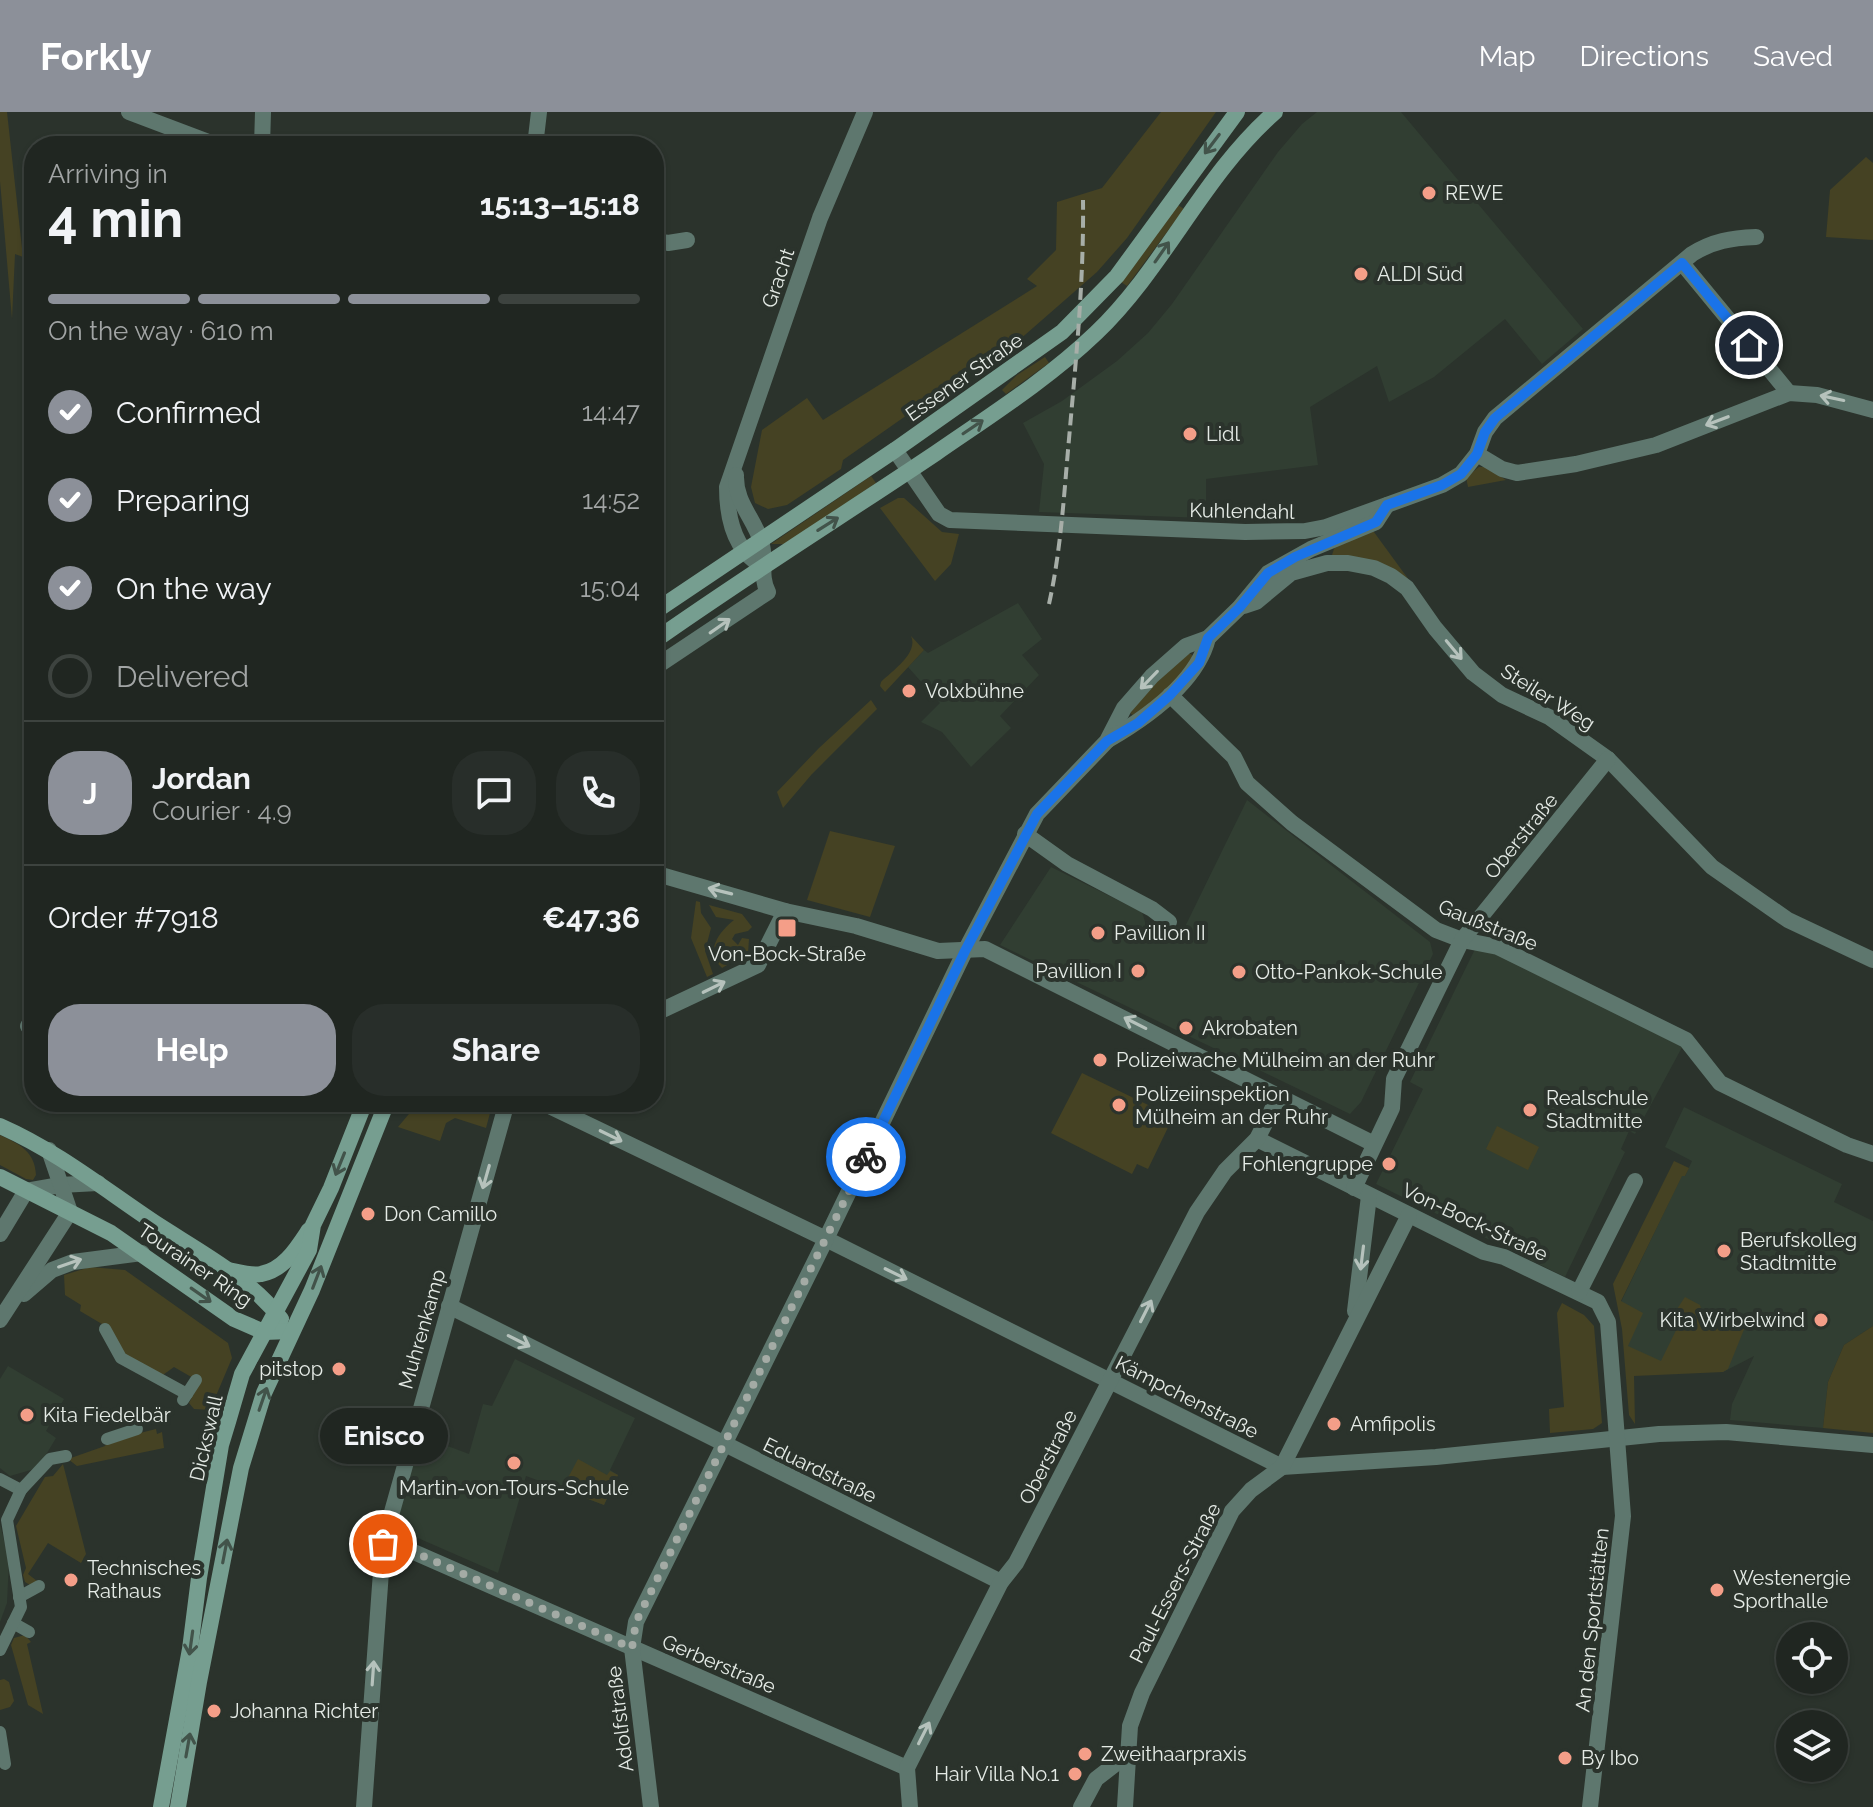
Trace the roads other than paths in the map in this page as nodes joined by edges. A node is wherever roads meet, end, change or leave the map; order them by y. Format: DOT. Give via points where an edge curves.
graph roads {
  1 [pos="129,112"];
  2 [pos="263,112"];
  3 [pos="539,112"];
  4 [pos="865,112"];
  5 [pos="1237,112"];
  6 [pos="1275,112"];
  7 [pos="193,136"];
  8 [pos="262,136"];
  9 [pos="536,136"];
  10 [pos="1756,237"];
  11 [pos="687,240"];
  12 [pos="664,242"];
  13 [pos="1682,263"];
  14 [pos="1789,393"];
  15 [pos="1873,410"];
  16 [pos="895,450"];
  17 [pos="1477,454"];
  18 [pos="736,461"];
  19 [pos="909,471"];
  20 [pos="1387,505"];
  21 [pos="761,540"];
  22 [pos="744,552"];
  23 [pos="762,566"];
  24 [pos="664,605"];
  25 [pos="1239,608"];
  26 [pos="664,634"];
  27 [pos="1208,638"];
  28 [pos="664,661"];
  29 [pos="1170,695"];
  30 [pos="1107,741"];
  31 [pos="1608,759"];
  32 [pos="1025,834"];
  33 [pos="664,876"];
  34 [pos="785,911"];
  35 [pos="1169,922"];
  36 [pos="1462,940"];
  37 [pos="965,951"];
  38 [pos="1873,960"];
  39 [pos="664,1009"];
  40 [pos="1279,1096"];
  41 [pos="361,1112"];
  42 [pos="386,1112"];
  43 [pos="504,1112"];
  44 [pos="562,1112"];
  45 [pos="0,1126"];
  46 [pos="1257,1139"];
  47 [pos="1374,1144"];
  48 [pos="49,1150"];
  49 [pos="1873,1154"];
  50 [pos="0,1177"];
  51 [pos="1635,1181"];
  52 [pos="98,1183"];
  53 [pos="60,1185"];
  54 [pos="26,1191"];
  55 [pos="1361,1192"];
  56 [pos="70,1212"];
  57 [pos="1409,1215"];
  58 [pos="313,1225"];
  59 [pos="0,1234"];
  60 [pos="826,1239"];
  61 [pos="142,1253"];
  62 [pos="226,1270"];
  63 [pos="1579,1292"];
  64 [pos="10,1305"];
  65 [pos="449,1306"];
  66 [pos="275,1311"];
  67 [pos="0,1320"];
  68 [pos="1354,1320"];
  69 [pos="105,1329"];
  70 [pos="291,1331"];
  71 [pos="264,1332"];
  72 [pos="196,1380"];
  73 [pos="1110,1381"];
  74 [pos="137,1429"];
  75 [pos="1616,1437"];
  76 [pos="107,1439"];
  77 [pos="723,1444"];
  78 [pos="1873,1445"];
  79 [pos="66,1456"];
  80 [pos="1282,1467"];
  81 [pos="0,1479"];
  82 [pos="21,1490"];
  83 [pos="4,1529"];
  84 [pos="383,1544"];
  85 [pos="1001,1582"];
  86 [pos="39,1586"];
  87 [pos="19,1597"];
  88 [pos="13,1623"];
  89 [pos="29,1632"];
  90 [pos="632,1648"];
  91 [pos="0,1650"];
  92 [pos="0,1732"];
  93 [pos="1127,1755"];
  94 [pos="5,1764"];
  95 [pos="907,1768"];
  96 [pos="161,1807"];
  97 [pos="178,1807"];
  98 [pos="364,1807"];
  99 [pos="651,1807"];
  100 [pos="910,1807"];
  101 [pos="1081,1807"];
  102 [pos="1125,1807"];
  103 [pos="1590,1807"];
  1 -- 7 [label="street"];
  2 -- 8 [label="street"];
  3 -- 9 [label="street"];
  4 -- 18 [label="street, Gracht" via="820,218"];
  5 -- 16 [label="main road, Essener Straße, one-way" via="1117,276 1081,314"];
  19 -- 6 [label="main road, one-way" via="1046,376 1096,333 1132,294 1231,156"];
  10 -- 13 [label="street, Kuhlendahl" via="1724,239"];
  11 -- 12 [label="street"];
  13 -- 14 [label="street"];
  13 -- 17 [label="street, Kuhlendahl" via="1495,418"];
  15 -- 14 [label="street, one-way"];
  14 -- 17 [label="street, one-way" via="1656,445 1576,464 1517,473"];
  16 -- 19 [label="street, Kuhlendahl"];
  16 -- 21 [label="main road, Essener Straße"];
  17 -- 20 [label="street, Kuhlendahl" via="1461,474 1442,485"];
  18 -- 21 [label="street, Gracht" via="740,504"];
  18 -- 22 [label="street, Gracht" via="727,508"];
  19 -- 20 [label="street, Kuhlendahl" via="939,514 950,520 1284,532 1326,527"];
  23 -- 19 [label="main road, one-way"];
  20 -- 25 [label="street, Adolfstraße" via="1376,522 1268,573"];
  21 -- 22 [label="main road, Essener Straße"];
  21 -- 23 [label="street, Gracht"];
  22 -- 23 [label="street, Gracht"];
  22 -- 24 [label="main road, Essener Straße"];
  23 -- 26 [label="main road"];
  28 -- 23 [label="street, one-way" via="768,592"];
  25 -- 27 [label="street, Adolfstraße"];
  25 -- 31 [label="street, Steiler Weg, one-way" via="1256,602 1291,573 1327,563 1374,568 1407,588 1473,673"];
  27 -- 29 [label="street, Adolfstraße" via="1199,663"];
  27 -- 30 [label="street, Adolfstraße, one-way" via="1186,646 1152,676 1124,708"];
  29 -- 30 [label="street, Adolfstraße"];
  29 -- 36 [label="street, Gaußstraße" via="1234,757 1247,783 1292,823 1436,930"];
  30 -- 32 [label="street, Adolfstraße" via="1037,814"];
  31 -- 36 [label="street, Oberstraße"];
  31 -- 38 [label="street, Steiler Weg" via="1712,867 1788,920"];
  32 -- 35 [label="street"];
  32 -- 37 [label="street, Adolfstraße"];
  34 -- 33 [label="street, one-way"];
  34 -- 37 [label="street" via="938,951"];
  39 -- 34 [label="street, one-way" via="758,965"];
  36 -- 47 [label="street, Oberstraße" via="1394,1079 1392,1108"];
  36 -- 49 [label="street, Gaußstraße" via="1498,947 1686,1040 1720,1083"];
  40 -- 37 [label="street, one-way" via="985,949"];
  37 -- 60 [label="street, Adolfstraße"];
  40 -- 46 [label="street, Oberstraße"];
  40 -- 47 [label="street"];
  41 -- 58 [label="main road, Dickswall, one-way"];
  70 -- 42 [label="main road, Dickswall, one-way"];
  43 -- 65 [label="street, Muhrenkamp, one-way"];
  44 -- 60 [label="street, Kämpchenstraße, one-way"];
  45 -- 48 [label="main road, Tourainer Ring"];
  46 -- 55 [label="street"];
  73 -- 46 [label="street, Oberstraße, one-way" via="1197,1212 1225,1171"];
  47 -- 55 [label="street, Oberstraße"];
  48 -- 52 [label="main road, Tourainer Ring"];
  48 -- 53 [label="street"];
  50 -- 54 [label="main road, Tourainer Ring"];
  51 -- 63 [label="street"];
  52 -- 53 [label="street"];
  52 -- 62 [label="main road, Tourainer Ring"];
  53 -- 54 [label="street"];
  53 -- 56 [label="street"];
  54 -- 56 [label="main road, Tourainer Ring"];
  54 -- 59 [label="street"];
  55 -- 57 [label="street, Von-Bock-Straße"];
  55 -- 68 [label="street, Paul-Essers-Straße, one-way"];
  56 -- 61 [label="main road, Tourainer Ring"];
  56 -- 64 [label="street"];
  57 -- 63 [label="street, Von-Bock-Straße"];
  57 -- 68 [label="street, Paul-Essers-Straße"];
  58 -- 62 [label="main road, Tourainer Ring" via="276,1268 259,1275"];
  58 -- 66 [label="main road, Dickswall" via="309,1250"];
  60 -- 73 [label="street, Kämpchenstraße, one-way"];
  60 -- 77 [label="street, Adolfstraße"];
  64 -- 61 [label="street, one-way" via="52,1270 80,1259"];
  61 -- 71 [label="main road, Tourainer Ring, one-way" via="234,1319"];
  62 -- 66 [label="main road, Tourainer Ring"];
  63 -- 75 [label="street, Von-Bock-Straße" via="1598,1302 1608,1322"];
  64 -- 67 [label="street"];
  65 -- 77 [label="street, Eduardstraße, one-way"];
  65 -- 84 [label="street, Muhrenkamp"];
  66 -- 70 [label="main road, Tourainer Ring"];
  66 -- 71 [label="main road, Dickswall"];
  68 -- 80 [label="street, Paul-Essers-Straße"];
  69 -- 72 [label="street" via="121,1358 185,1397"];
  70 -- 71 [label="main road, Tourainer Ring"];
  97 -- 70 [label="main road, Dickswall, one-way" via="241,1468 264,1393"];
  71 -- 96 [label="main road, Dickswall, one-way" via="242,1374 221,1445"];
  73 -- 80 [label="street, Kämpchenstraße"];
  73 -- 85 [label="street, Oberstraße" via="1016,1563"];
  74 -- 76 [label="street"];
  75 -- 78 [label="street" via="1726,1432"];
  75 -- 80 [label="street"];
  75 -- 103 [label="street, An den Sportstätten" via="1623,1516"];
  77 -- 85 [label="street, Eduardstraße"];
  77 -- 90 [label="street, Adolfstraße" via="636,1622"];
  79 -- 82 [label="street" via="50,1459"];
  80 -- 93 [label="street, Paul-Essers-Straße" via="1232,1511 1142,1693"];
  81 -- 82 [label="street"];
  82 -- 83 [label="street"];
  83 -- 87 [label="street"];
  84 -- 90 [label="street, Gerberstraße" via="400,1546"];
  98 -- 84 [label="street, Muhrenkamp, one-way"];
  95 -- 85 [label="street, Oberstraße, one-way"];
  86 -- 87 [label="street"];
  87 -- 88 [label="street" via="21,1607"];
  88 -- 89 [label="street"];
  88 -- 91 [label="street"];
  90 -- 95 [label="street, Gerberstraße"];
  90 -- 99 [label="street, Adolfstraße"];
  92 -- 94 [label="street"];
  93 -- 101 [label="street" via="1096,1779"];
  93 -- 102 [label="street, Paul-Essers-Straße"];
  95 -- 100 [label="street"];
}
